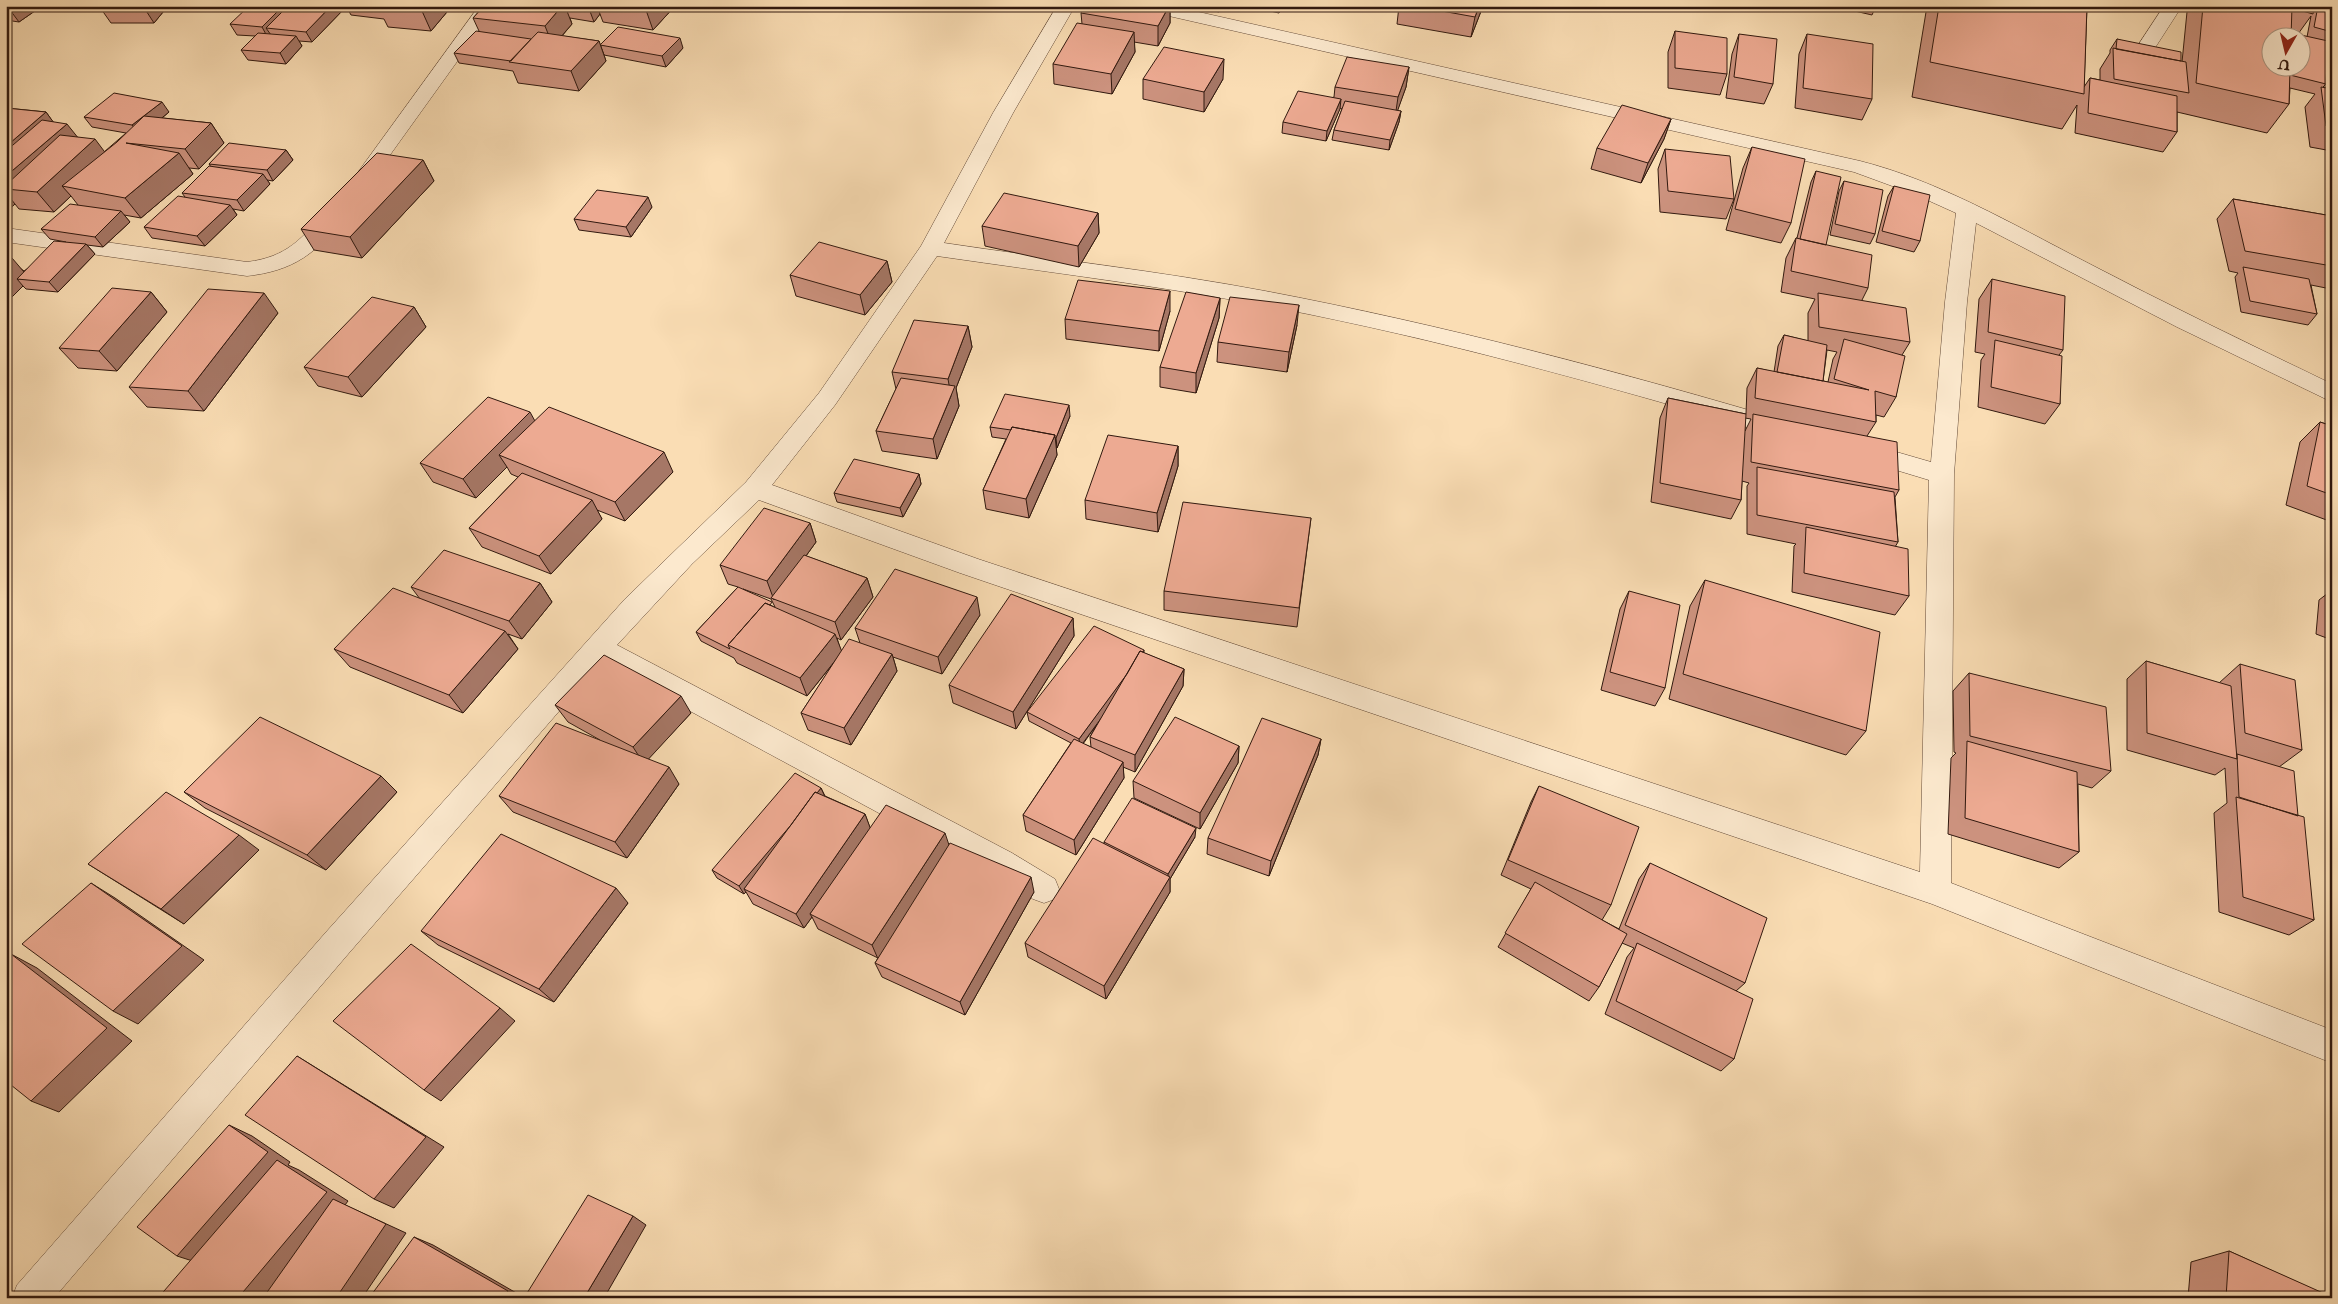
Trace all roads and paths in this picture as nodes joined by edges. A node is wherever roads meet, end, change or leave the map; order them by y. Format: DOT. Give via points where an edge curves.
graph roads {
  1 [pos="488,6"];
  2 [pos="1066,6"];
  3 [pos="1147,6"];
  4 [pos="2173,6"];
  5 [pos="2146,47"];
  6 [pos="1968,210"];
  7 [pos="6,235"];
  8 [pos="931,248"];
  9 [pos="2332,394"];
  10 [pos="1808,436"];
  11 [pos="1846,446"];
  12 [pos="1942,474"];
  13 [pos="756,489"];
  14 [pos="598,648"];
  15 [pos="1044,889"];
  16 [pos="1935,891"];
  17 [pos="2332,1047"];
  18 [pos="30,1298"];
  1 -- 7 [label="street" via="368,173 308,244 286,261 259,268 226,267"];
  2 -- 8 [label="street" via="1003,113"];
  3 -- 6 [label="street" via="1860,167 1925,190"];
  4 -- 5 [label="street"];
  6 -- 9 [label="street" via="2166,313"];
  6 -- 12 [label="street" via="1956,302"];
  8 -- 10 [label="street" via="1309,306 1606,378"];
  8 -- 13 [label="street" via="827,399"];
  11 -- 12 [label="street"];
  12 -- 16 [label="street"];
  13 -- 14 [label="street" via="682,557"];
  13 -- 16 [label="street" via="978,569"];
  14 -- 15 [label="street"];
  14 -- 18 [label="street"];
  16 -- 17 [label="street"];
}
